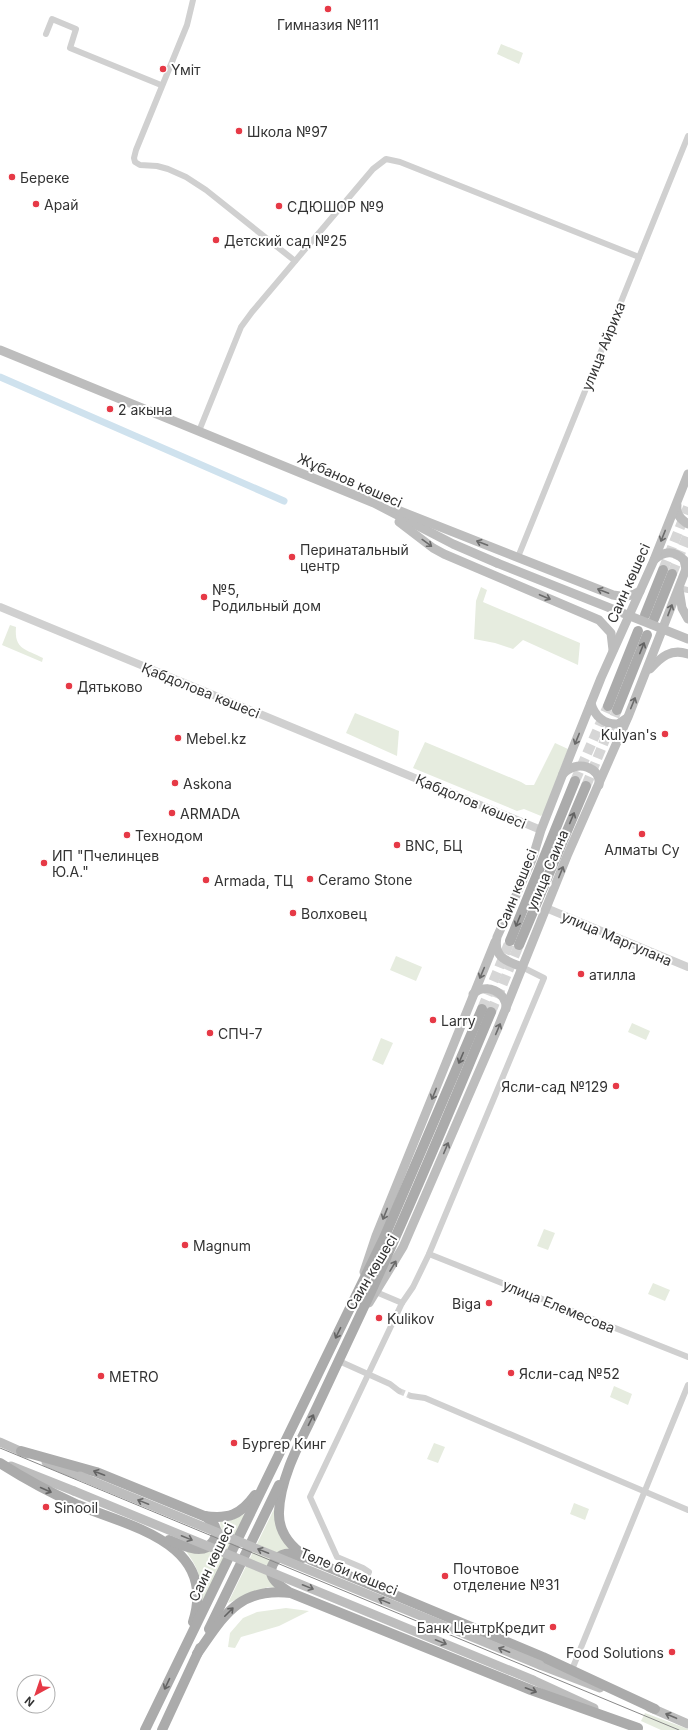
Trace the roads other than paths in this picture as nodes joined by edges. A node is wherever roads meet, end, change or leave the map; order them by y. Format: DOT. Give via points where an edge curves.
graph roads {
  1 [pos="193,0"];
  2 [pos="46,34"];
  3 [pos="161,86"];
  4 [pos="688,136"];
  5 [pos="639,257"];
  6 [pos="295,261"];
  7 [pos="0,350"];
  8 [pos="199,431"];
  9 [pos="688,474"];
  10 [pos="374,503"];
  11 [pos="677,504"];
  12 [pos="688,524"];
  13 [pos="518,557"];
  14 [pos="654,560"];
  15 [pos="687,566"];
  16 [pos="667,572"];
  17 [pos="684,589"];
  18 [pos="640,591"];
  19 [pos="0,607"];
  20 [pos="649,617"];
  21 [pos="688,619"];
  22 [pos="688,639"];
  23 [pos="613,652"];
  24 [pos="688,654"];
  25 [pos="646,673"];
  26 [pos="591,703"];
  27 [pos="608,706"];
  28 [pos="617,710"];
  29 [pos="628,717"];
  30 [pos="401,772"];
  31 [pos="562,775"];
  32 [pos="575,781"];
  33 [pos="599,785"];
  34 [pos="586,786"];
  35 [pos="541,830"];
  36 [pos="546,908"];
  37 [pos="498,937"];
  38 [pos="522,967"];
  39 [pos="688,967"];
  40 [pos="473,994"];
  41 [pos="506,1009"];
  42 [pos="429,1254"];
  43 [pos="376,1292"];
  44 [pos="355,1298"];
  45 [pos="402,1303"];
  46 [pos="357,1323"];
  47 [pos="688,1357"];
  48 [pos="339,1361"];
  49 [pos="367,1375"];
  50 [pos="688,1385"];
  51 [pos="400,1391"];
  52 [pos="410,1396"];
  53 [pos="0,1442"];
  54 [pos="21,1451"];
  55 [pos="294,1456"];
  56 [pos="0,1462"];
  57 [pos="274,1466"];
  58 [pos="644,1491"];
  59 [pos="688,1510"];
  60 [pos="204,1516"];
  61 [pos="148,1532"];
  62 [pos="311,1560"];
  63 [pos="365,1582"];
  64 [pos="291,1593"];
  65 [pos="184,1648"];
  66 [pos="197,1654"];
  67 [pos="570,1673"];
  68 [pos="655,1709"];
  69 [pos="688,1723"];
  70 [pos="641,1729"];
  71 [pos="145,1730"];
  72 [pos="162,1730"];
  1 -- 3 [label="street" via="187,24"];
  2 -- 3 [label="street" via="52,19 76,29 70,48"];
  3 -- 6 [label="street" via="136,150 135,162 186,176"];
  4 -- 5 [label="street, улица Айриха"];
  5 -- 6 [label="street" via="400,162 386,159 373,169"];
  5 -- 13 [label="street, улица Айриха"];
  6 -- 8 [label="street" via="241,327"];
  7 -- 8 [label="main road, Жұбанов көшесі"];
  8 -- 10 [label="main road, Жұбанов көшесі"];
  9 -- 11 [label="main road, Саин көшесі"];
  13 -- 10 [label="main road, one-way"];
  10 -- 22 [label="main road, Жұбанов көшесі, bridge" via="453,544"];
  10 -- 23 [label="main road, one-way" via="444,554 599,620 611,633"];
  11 -- 12 [label="main road" via="679,517"];
  11 -- 14 [label="main road, Саин көшесі, one-way"];
  18 -- 13 [label="main road, one-way" via="620,597"];
  14 -- 15 [label="main road" via="663,554 672,553 684,560"];
  14 -- 18 [label="main road, Саин көшесі"];
  15 -- 17 [label="main road"];
  16 -- 20 [label="main road, Саин көшесі"];
  17 -- 21 [label="main road" via="682,608"];
  25 -- 17 [label="main road, one-way"];
  18 -- 23 [label="main road, Саин көшесі"];
  19 -- 30 [label="street, Қабдолова көшесі"];
  23 -- 26 [label="main road, Саин көшесі"];
  24 -- 25 [label="main road" via="678,652 660,657"];
  29 -- 25 [label="main road, one-way"];
  26 -- 29 [label="main road" via="596,715 605,722 618,724"];
  26 -- 31 [label="main road, Саин көшесі, one-way"];
  28 -- 27 [label="main road, Саин көшесі, one-way" via="643,633"];
  29 -- 33 [label="main road"];
  30 -- 35 [label="street, Қабдолов көшесі"];
  31 -- 33 [label="main road" via="572,767 586,767 597,775"];
  31 -- 35 [label="main road, Саин көшесі"];
  32 -- 34 [label="main road, Саин көшесі, one-way" via="514,943"];
  36 -- 33 [label="main road, улица Саина, one-way"];
  35 -- 37 [label="main road, Саин көшесі" via="532,860"];
  36 -- 38 [label="main road, улица Саина"];
  36 -- 39 [label="street, улица Маргулана"];
  37 -- 38 [label="main road" via="496,947 500,954 509,962"];
  37 -- 40 [label="main road, Саин көшесі, one-way"];
  38 -- 41 [label="main road, Саин көшесі"];
  38 -- 42 [label="street" via="544,978"];
  40 -- 41 [label="main road" via="483,988 490,988 501,995"];
  40 -- 44 [label="main road, Саин көшесі, one-way" via="376,1236"];
  43 -- 41 [label="main road, Саин көшесі, one-way" via="403,1247"];
  42 -- 45 [label="street" via="413,1288"];
  42 -- 47 [label="street, улица Елемесова"];
  43 -- 45 [label="street"];
  43 -- 46 [label="main road, Саин көшесі"];
  46 -- 44 [label="main road, Саин көшесі, one-way" via="394,1243 487,1011"];
  44 -- 57 [label="main road, Саин көшесі, one-way"];
  45 -- 49 [label="street"];
  46 -- 48 [label="main road"];
  48 -- 49 [label="street"];
  55 -- 48 [label="main road, one-way"];
  49 -- 51 [label="street"];
  49 -- 63 [label="street" via="310,1497 337,1557 369,1572"];
  50 -- 58 [label="street"];
  52 -- 58 [label="street" via="425,1398"];
  53 -- 54 [label="main road, Төле би көшесі"];
  60 -- 54 [label="main road, one-way" via="96,1472"];
  67 -- 54 [label="main road, Төле би көшесі, one-way, bridge" via="540,1665"];
  55 -- 62 [label="main road" via="281,1495 280,1523 289,1542 298,1552"];
  55 -- 66 [label="main road, Саин көшесі"];
  56 -- 61 [label="main road, one-way" via="37,1486"];
  56 -- 70 [label="main road, one-way, bridge" via="533,1680"];
  57 -- 60 [label="main road" via="241,1510 225,1517"];
  57 -- 65 [label="main road, Саин көшесі"];
  58 -- 59 [label="street"];
  58 -- 67 [label="street"];
  60 -- 61 [label="main road" via="216,1529 216,1536 207,1548 194,1549"];
  61 -- 65 [label="main road" via="184,1557 194,1574 198,1599"];
  62 -- 63 [label="main road"];
  62 -- 64 [label="main road" via="285,1554 274,1562 271,1568 274,1581"];
  63 -- 67 [label="main road"];
  66 -- 64 [label="main road, one-way" via="223,1618 239,1602 267,1592"];
  64 -- 70 [label="main road, one-way" via="531,1690"];
  65 -- 71 [label="main road, Саин көшесі, one-way"];
  66 -- 72 [label="main road, Саин көшесі"];
  67 -- 68 [label="main road"];
  69 -- 68 [label="main road, one-way"];
}
